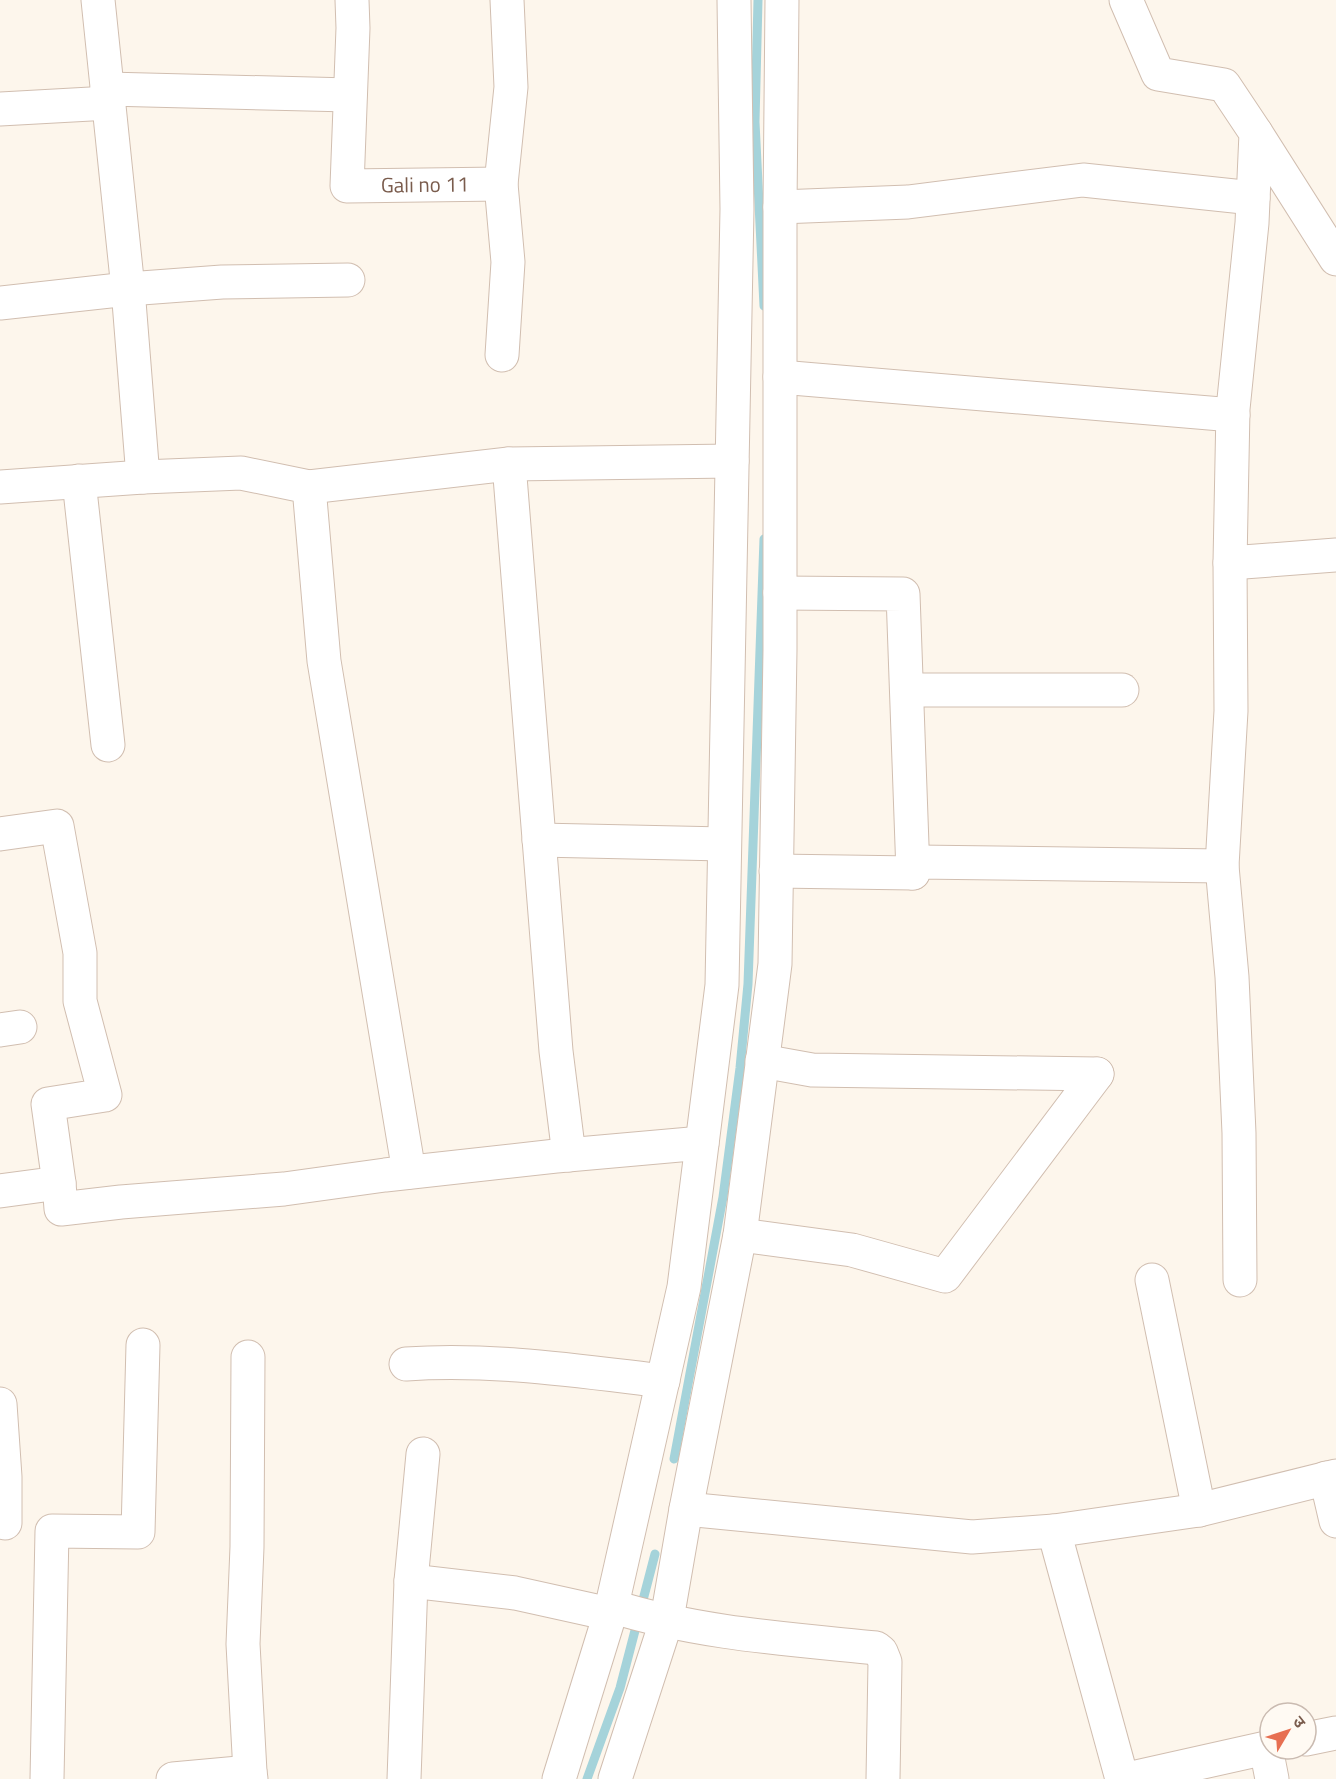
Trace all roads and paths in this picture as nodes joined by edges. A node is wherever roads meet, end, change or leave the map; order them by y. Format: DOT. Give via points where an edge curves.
graph roads {
  1 [pos="98,0"];
  2 [pos="352,0"];
  3 [pos="507,0"];
  4 [pos="734,0"];
  5 [pos="782,0"];
  6 [pos="1126,0"];
  7 [pos="350,95"];
  8 [pos="108,96"];
  9 [pos="0,109"];
  10 [pos="1256,133"];
  11 [pos="501,184"];
  12 [pos="1253,198"];
  13 [pos="780,207"];
  14 [pos="1336,259"];
  15 [pos="348,280"];
  16 [pos="128,289"];
  17 [pos="0,303"];
  18 [pos="502,355"];
  19 [pos="780,377"];
  20 [pos="1233,415"];
  21 [pos="732,461"];
  22 [pos="508,464"];
  23 [pos="143,477"];
  24 [pos="79,482"];
  25 [pos="0,487"];
  26 [pos="309,487"];
  27 [pos="1336,555"];
  28 [pos="1230,563"];
  29 [pos="780,593"];
  30 [pos="907,690"];
  31 [pos="1122,690"];
  32 [pos="108,745"];
  33 [pos="0,834"];
  34 [pos="539,840"];
  35 [pos="724,844"];
  36 [pos="1222,866"];
  37 [pos="776,871"];
  38 [pos="914,873"];
  39 [pos="762,1061"];
  40 [pos="702,1143"];
  41 [pos="569,1155"];
  42 [pos="409,1172"];
  43 [pos="59,1183"];
  44 [pos="0,1191"];
  45 [pos="740,1235"];
  46 [pos="1152,1280"];
  47 [pos="1240,1280"];
  48 [pos="143,1345"];
  49 [pos="248,1356"];
  50 [pos="406,1364"];
  51 [pos="663,1381"];
  52 [pos="0,1404"];
  53 [pos="423,1454"];
  54 [pos="1331,1477"];
  55 [pos="686,1509"];
  56 [pos="1199,1510"];
  57 [pos="1336,1521"];
  58 [pos="5,1523"];
  59 [pos="1054,1531"];
  60 [pos="411,1581"];
  61 [pos="613,1609"];
  62 [pos="662,1619"];
  63 [pos="1336,1733"];
  64 [pos="1318,1737"];
  65 [pos="1258,1760"];
  66 [pos="251,1776"];
  67 [pos="47,1779"];
  68 [pos="174,1779"];
  69 [pos="405,1779"];
  70 [pos="559,1779"];
  71 [pos="615,1779"];
  72 [pos="883,1779"];
  73 [pos="1125,1779"];
  1 -- 8 [label="street"];
  2 -- 7 [label="street"];
  3 -- 11 [label="street" via="511,87"];
  4 -- 21 [label="street" via="737,209"];
  5 -- 13 [label="street"];
  6 -- 10 [label="street" via="1158,74 1224,85"];
  7 -- 8 [label="street"];
  7 -- 11 [label="street, Gali no 11" via="347,186"];
  8 -- 9 [label="street"];
  8 -- 16 [label="street"];
  10 -- 12 [label="street"];
  10 -- 14 [label="street"];
  11 -- 18 [label="street" via="508,262"];
  12 -- 13 [label="street" via="1083,180 908,202"];
  12 -- 20 [label="street"];
  13 -- 19 [label="street"];
  15 -- 16 [label="street" via="222,282"];
  16 -- 17 [label="street"];
  16 -- 23 [label="street"];
  19 -- 20 [label="street"];
  19 -- 29 [label="street"];
  20 -- 28 [label="street"];
  21 -- 22 [label="street"];
  21 -- 35 [label="street"];
  22 -- 26 [label="street"];
  22 -- 34 [label="street"];
  23 -- 24 [label="street"];
  23 -- 26 [label="street" via="241,473"];
  24 -- 25 [label="street"];
  24 -- 32 [label="street"];
  26 -- 42 [label="street" via="324,661"];
  27 -- 28 [label="street"];
  28 -- 36 [label="street" via="1231,711"];
  29 -- 30 [label="street" via="903,594"];
  29 -- 37 [label="street"];
  30 -- 31 [label="street"];
  30 -- 38 [label="street"];
  33 -- 43 [label="street" via="57,826 80,953 80,1001 105,1095 48,1104"];
  34 -- 35 [label="street"];
  34 -- 41 [label="street" via="556,1051"];
  35 -- 40 [label="street" via="722,985"];
  36 -- 38 [label="street" via="916,862"];
  36 -- 47 [label="street" via="1239,1133"];
  37 -- 38 [label="street"];
  37 -- 39 [label="street" via="775,964"];
  39 -- 45 [label="street"];
  39 -- 45 [label="street" via="812,1070 1097,1074 945,1276 852,1250"];
  40 -- 41 [label="street"];
  40 -- 51 [label="street" via="684,1287"];
  41 -- 42 [label="street"];
  42 -- 43 [label="street" via="284,1189 61,1209"];
  43 -- 44 [label="street"];
  45 -- 55 [label="street"];
  46 -- 56 [label="street"];
  48 -- 67 [label="street" via="138,1532 52,1531"];
  49 -- 66 [label="street" via="248,1547 243,1644"];
  50 -- 51 [label="street" via="534,1366"];
  51 -- 61 [label="street"];
  52 -- 58 [label="street"];
  53 -- 60 [label="street"];
  54 -- 56 [label="street"];
  54 -- 57 [label="street"];
  55 -- 59 [label="street" via="972,1537"];
  55 -- 62 [label="street"];
  56 -- 59 [label="street"];
  59 -- 73 [label="street"];
  60 -- 61 [label="street"];
  60 -- 69 [label="street"];
  61 -- 62 [label="street"];
  61 -- 70 [label="street"];
  62 -- 71 [label="street"];
  62 -- 72 [label="street" via="744,1634 876,1648 885,1662"];
  63 -- 64 [label="street"];
  65 -- 73 [label="street"];
  66 -- 68 [label="street"];
}
